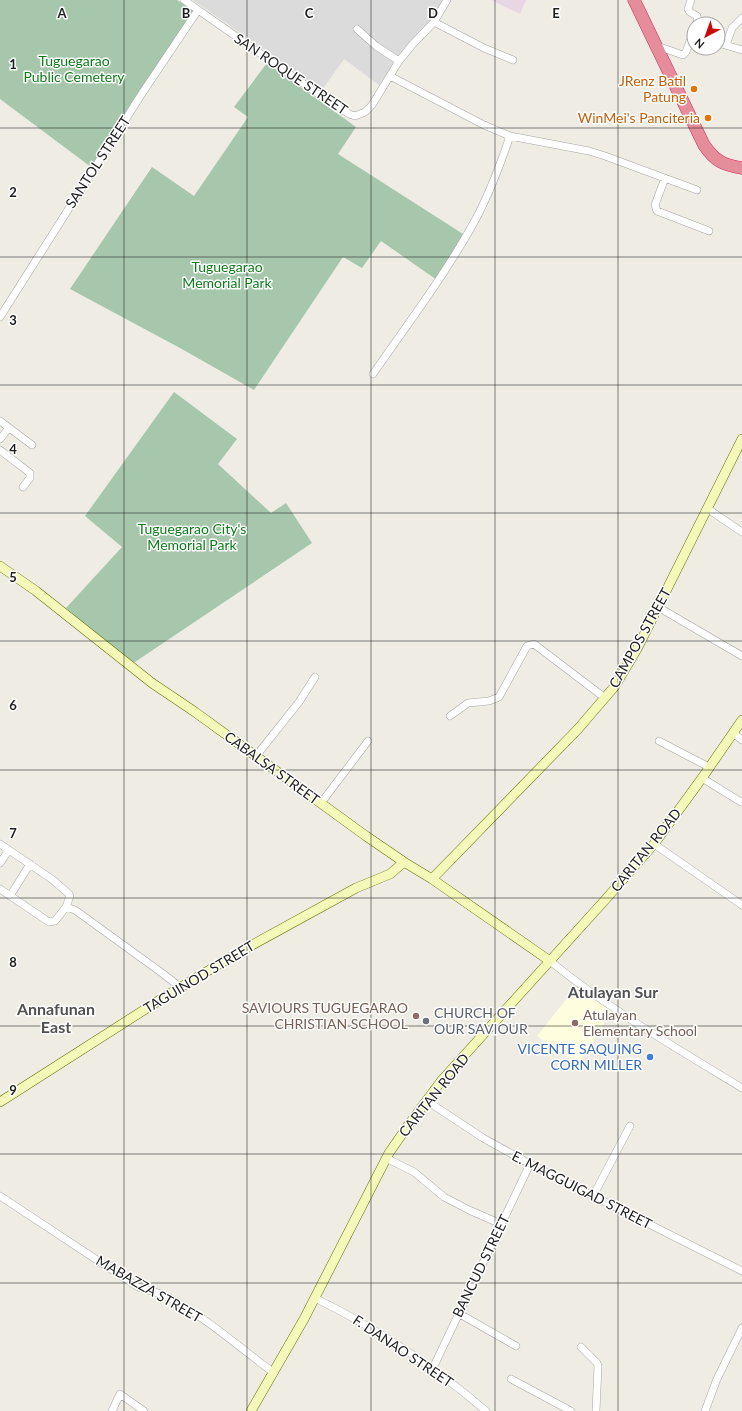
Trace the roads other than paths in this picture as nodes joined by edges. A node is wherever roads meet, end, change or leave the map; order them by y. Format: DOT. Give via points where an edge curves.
graph roads {
  1 [pos="184,0"];
  2 [pos="447,0"];
  3 [pos="634,0"];
  4 [pos="691,0"];
  5 [pos="198,10"];
  6 [pos="695,16"];
  7 [pos="742,18"];
  8 [pos="434,22"];
  9 [pos="357,29"];
  10 [pos="726,45"];
  11 [pos="657,46"];
  12 [pos="742,50"];
  13 [pos="686,52"];
  14 [pos="513,60"];
  15 [pos="399,61"];
  16 [pos="390,76"];
  17 [pos="510,136"];
  18 [pos="742,168"];
  19 [pos="665,178"];
  20 [pos="697,190"];
  21 [pos="709,231"];
  22 [pos="0,317"];
  23 [pos="373,374"];
  24 [pos="0,422"];
  25 [pos="9,428"];
  26 [pos="0,439"];
  27 [pos="742,439"];
  28 [pos="32,445"];
  29 [pos="0,450"];
  30 [pos="23,487"];
  31 [pos="708,509"];
  32 [pos="742,532"];
  33 [pos="0,566"];
  34 [pos="658,607"];
  35 [pos="742,656"];
  36 [pos="315,677"];
  37 [pos="605,698"];
  38 [pos="450,716"];
  39 [pos="742,720"];
  40 [pos="733,733"];
  41 [pos="742,740"];
  42 [pos="368,741"];
  43 [pos="659,741"];
  44 [pos="256,756"];
  45 [pos="709,767"];
  46 [pos="702,778"];
  47 [pos="741,802"];
  48 [pos="320,803"];
  49 [pos="0,844"];
  50 [pos="654,844"];
  51 [pos="9,850"];
  52 [pos="404,862"];
  53 [pos="0,863"];
  54 [pos="30,864"];
  55 [pos="432,879"];
  56 [pos="0,889"];
  57 [pos="10,896"];
  58 [pos="742,905"];
  59 [pos="66,907"];
  60 [pos="550,961"];
  61 [pos="180,987"];
  62 [pos="742,1088"];
  63 [pos="427,1100"];
  64 [pos="0,1102"];
  65 [pos="630,1126"];
  66 [pos="386,1158"];
  67 [pos="530,1164"];
  68 [pos="0,1196"];
  69 [pos="593,1196"];
  70 [pos="501,1224"];
  71 [pos="742,1271"];
  72 [pos="315,1298"];
  73 [pos="458,1313"];
  74 [pos="742,1328"];
  75 [pos="516,1346"];
  76 [pos="581,1347"];
  77 [pos="433,1368"];
  78 [pos="274,1373"];
  79 [pos="512,1379"];
  80 [pos="112,1411"];
  81 [pos="144,1411"];
  82 [pos="251,1411"];
  83 [pos="486,1411"];
  84 [pos="571,1411"];
  85 [pos="596,1411"];
  86 [pos="705,1411"];
  1 -- 5 [label="street, SAN ROQUE STREET"];
  2 -- 8 [label="street, SAN ROQUE STREET"];
  3 -- 11 [label="highway"];
  4 -- 6 [label="street" via="688,9"];
  5 -- 16 [label="street, SAN ROQUE STREET" via="324,98 355,116 365,112 372,105"];
  5 -- 22 [label="street, SANTOL STREET"];
  7 -- 10 [label="street" via="732,28"];
  8 -- 14 [label="street"];
  8 -- 15 [label="street, SAN ROQUE STREET"];
  9 -- 15 [label="street" via="376,46"];
  10 -- 12 [label="street"];
  11 -- 13 [label="street" via="683,55"];
  11 -- 18 [label="highway" via="704,146 718,162"];
  15 -- 16 [label="street, SAN ROQUE STREET"];
  16 -- 17 [label="street"];
  17 -- 19 [label="street" via="589,151"];
  17 -- 23 [label="street" via="494,182 474,222 441,276"];
  19 -- 20 [label="street"];
  19 -- 21 [label="street" via="655,205 657,211"];
  24 -- 25 [label="street"];
  25 -- 26 [label="street"];
  25 -- 28 [label="street"];
  27 -- 31 [label="street, CAMPOS STREET"];
  29 -- 30 [label="street" via="30,473 30,478"];
  31 -- 32 [label="street"];
  31 -- 34 [label="street, CAMPOS STREET"];
  33 -- 44 [label="street, CABALSA STREET" via="36,591 152,683"];
  34 -- 35 [label="street"];
  34 -- 37 [label="street, CAMPOS STREET" via="624,672"];
  36 -- 44 [label="street" via="299,702"];
  37 -- 38 [label="street" via="534,644 528,646 499,697 468,704"];
  37 -- 55 [label="street, CAMPOS STREET"];
  39 -- 40 [label="street, CARITAN ROAD"];
  40 -- 41 [label="street"];
  40 -- 45 [label="street, CARITAN ROAD"];
  42 -- 48 [label="street"];
  43 -- 45 [label="street"];
  44 -- 48 [label="street, CABALSA STREET"];
  45 -- 46 [label="street, CARITAN ROAD"];
  46 -- 47 [label="street"];
  46 -- 50 [label="street, CARITAN ROAD"];
  48 -- 52 [label="street, CABALSA STREET"];
  49 -- 51 [label="street"];
  50 -- 58 [label="street"];
  50 -- 60 [label="street, CARITAN ROAD"];
  51 -- 53 [label="street"];
  51 -- 54 [label="street"];
  52 -- 55 [label="street, CABALSA STREET"];
  52 -- 61 [label="street, TAGUINOD STREET" via="390,874 356,888"];
  54 -- 57 [label="street"];
  54 -- 59 [label="street" via="70,894"];
  55 -- 60 [label="street, CABALSA STREET"];
  56 -- 57 [label="street"];
  57 -- 59 [label="street" via="51,922 55,921"];
  59 -- 61 [label="street" via="75,910"];
  60 -- 62 [label="street" via="608,1005"];
  60 -- 63 [label="street, CARITAN ROAD" via="442,1080"];
  61 -- 64 [label="street, TAGUINOD STREET"];
  63 -- 66 [label="street, CARITAN ROAD"];
  63 -- 67 [label="street, E. MAGGUIGAD STREET" via="483,1138"];
  65 -- 69 [label="street"];
  66 -- 70 [label="street" via="414,1172 444,1197"];
  66 -- 72 [label="street, CARITAN ROAD"];
  67 -- 69 [label="street, E. MAGGUIGAD STREET"];
  67 -- 70 [label="street, BANCUD STREET"];
  68 -- 78 [label="street, MABAZZA STREET" via="138,1287 162,1294 200,1317"];
  69 -- 71 [label="street, E. MAGGUIGAD STREET"];
  70 -- 73 [label="street, BANCUD STREET"];
  72 -- 77 [label="street, F. DANAO STREET" via="346,1313"];
  72 -- 78 [label="street, CARITAN ROAD"];
  73 -- 75 [label="street"];
  73 -- 77 [label="street, BANCUD STREET"];
  74 -- 86 [label="street" via="717,1379"];
  76 -- 85 [label="street" via="598,1366"];
  77 -- 83 [label="street, F. DANAO STREET"];
  78 -- 82 [label="street, CARITAN ROAD"];
  79 -- 84 [label="street"];
  80 -- 81 [label="street" via="120,1394"];
}
